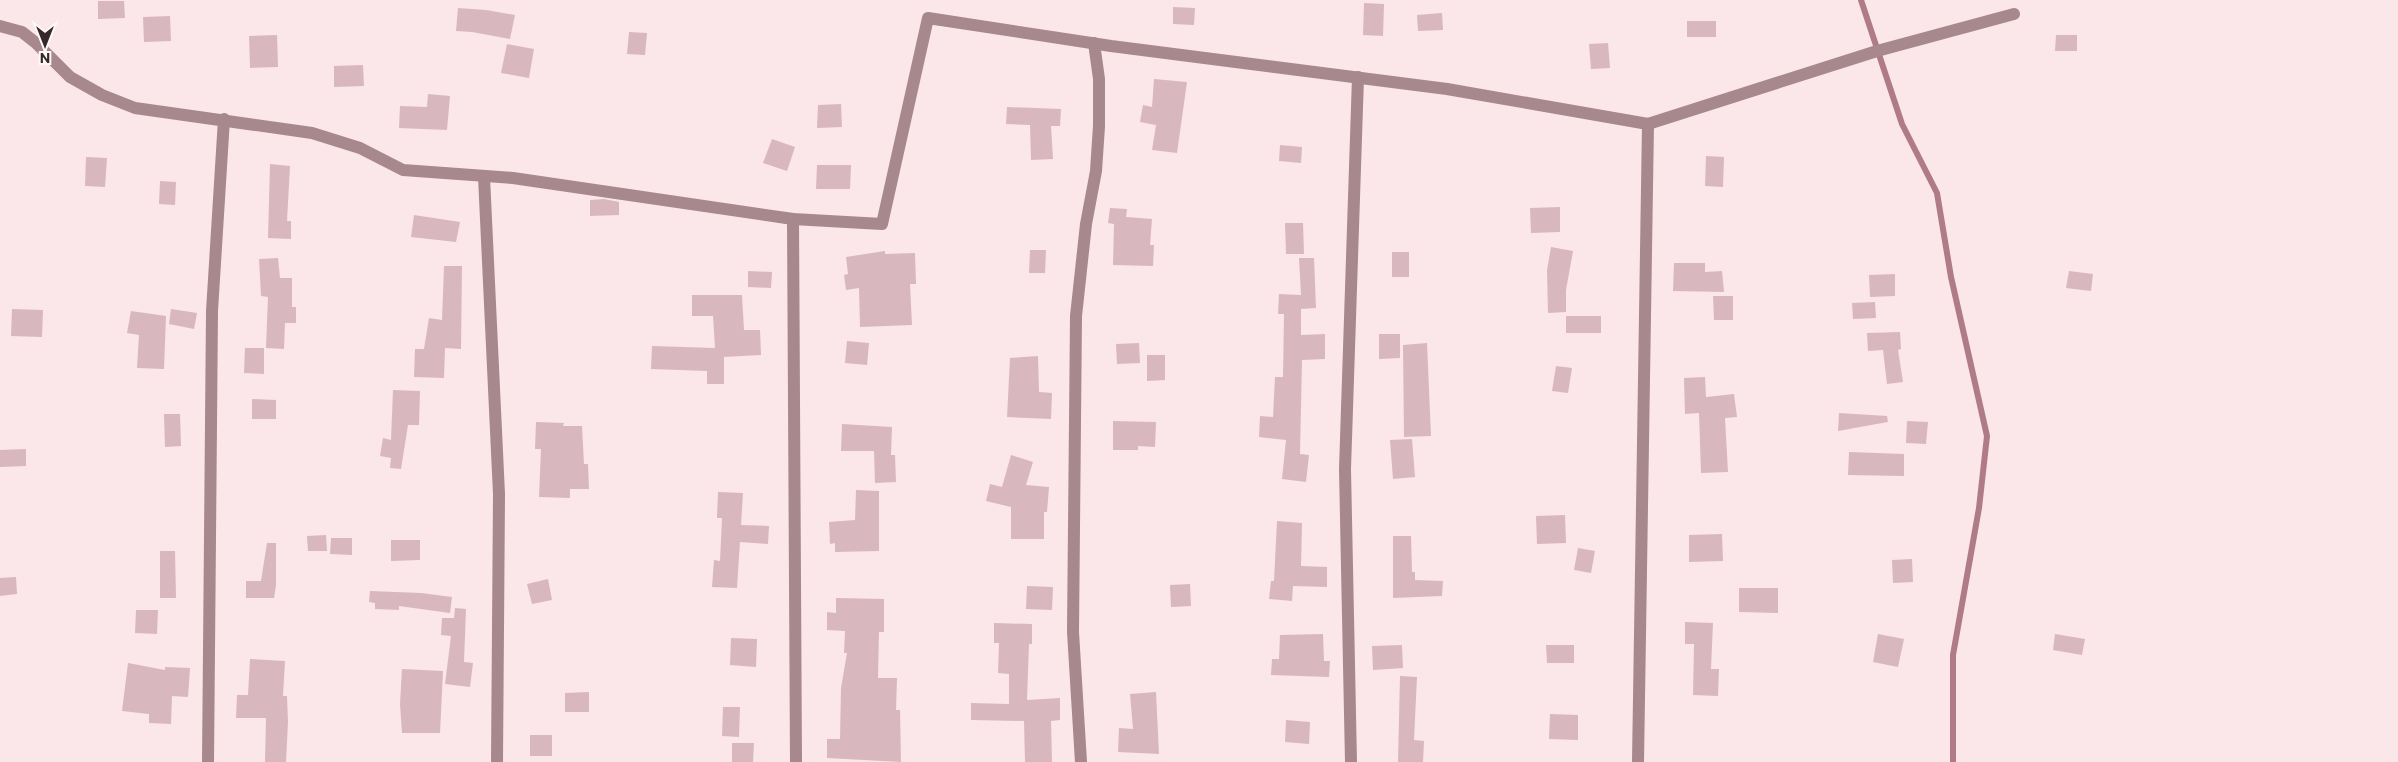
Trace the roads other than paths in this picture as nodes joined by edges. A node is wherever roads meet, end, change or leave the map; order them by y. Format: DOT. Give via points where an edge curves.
graph roads {
  1 [pos="2014,14"];
  2 [pos="0,26"];
  3 [pos="1094,44"];
  4 [pos="1358,77"];
  5 [pos="224,119"];
  6 [pos="1648,124"];
  7 [pos="484,177"];
  8 [pos="793,219"];
  9 [pos="208,762"];
  10 [pos="497,762"];
  11 [pos="796,762"];
  12 [pos="1081,762"];
  13 [pos="1351,762"];
  14 [pos="1638,762"];
  1 -- 6 [label="street" via="1878,51"];
  2 -- 5 [label="street" via="22,32 70,77 102,95 135,108"];
  3 -- 4 [label="street"];
  3 -- 8 [label="street" via="928,18 882,224"];
  3 -- 12 [label="street" via="1099,79 1099,126 1076,316 1073,632"];
  4 -- 6 [label="street"];
  4 -- 13 [label="street" via="1345,469"];
  5 -- 7 [label="street" via="312,133 360,148 403,170"];
  5 -- 9 [label="street" via="212,311"];
  6 -- 14 [label="street"];
  7 -- 8 [label="street" via="513,178"];
  7 -- 10 [label="street" via="499,494"];
  8 -- 11 [label="street"];
}
